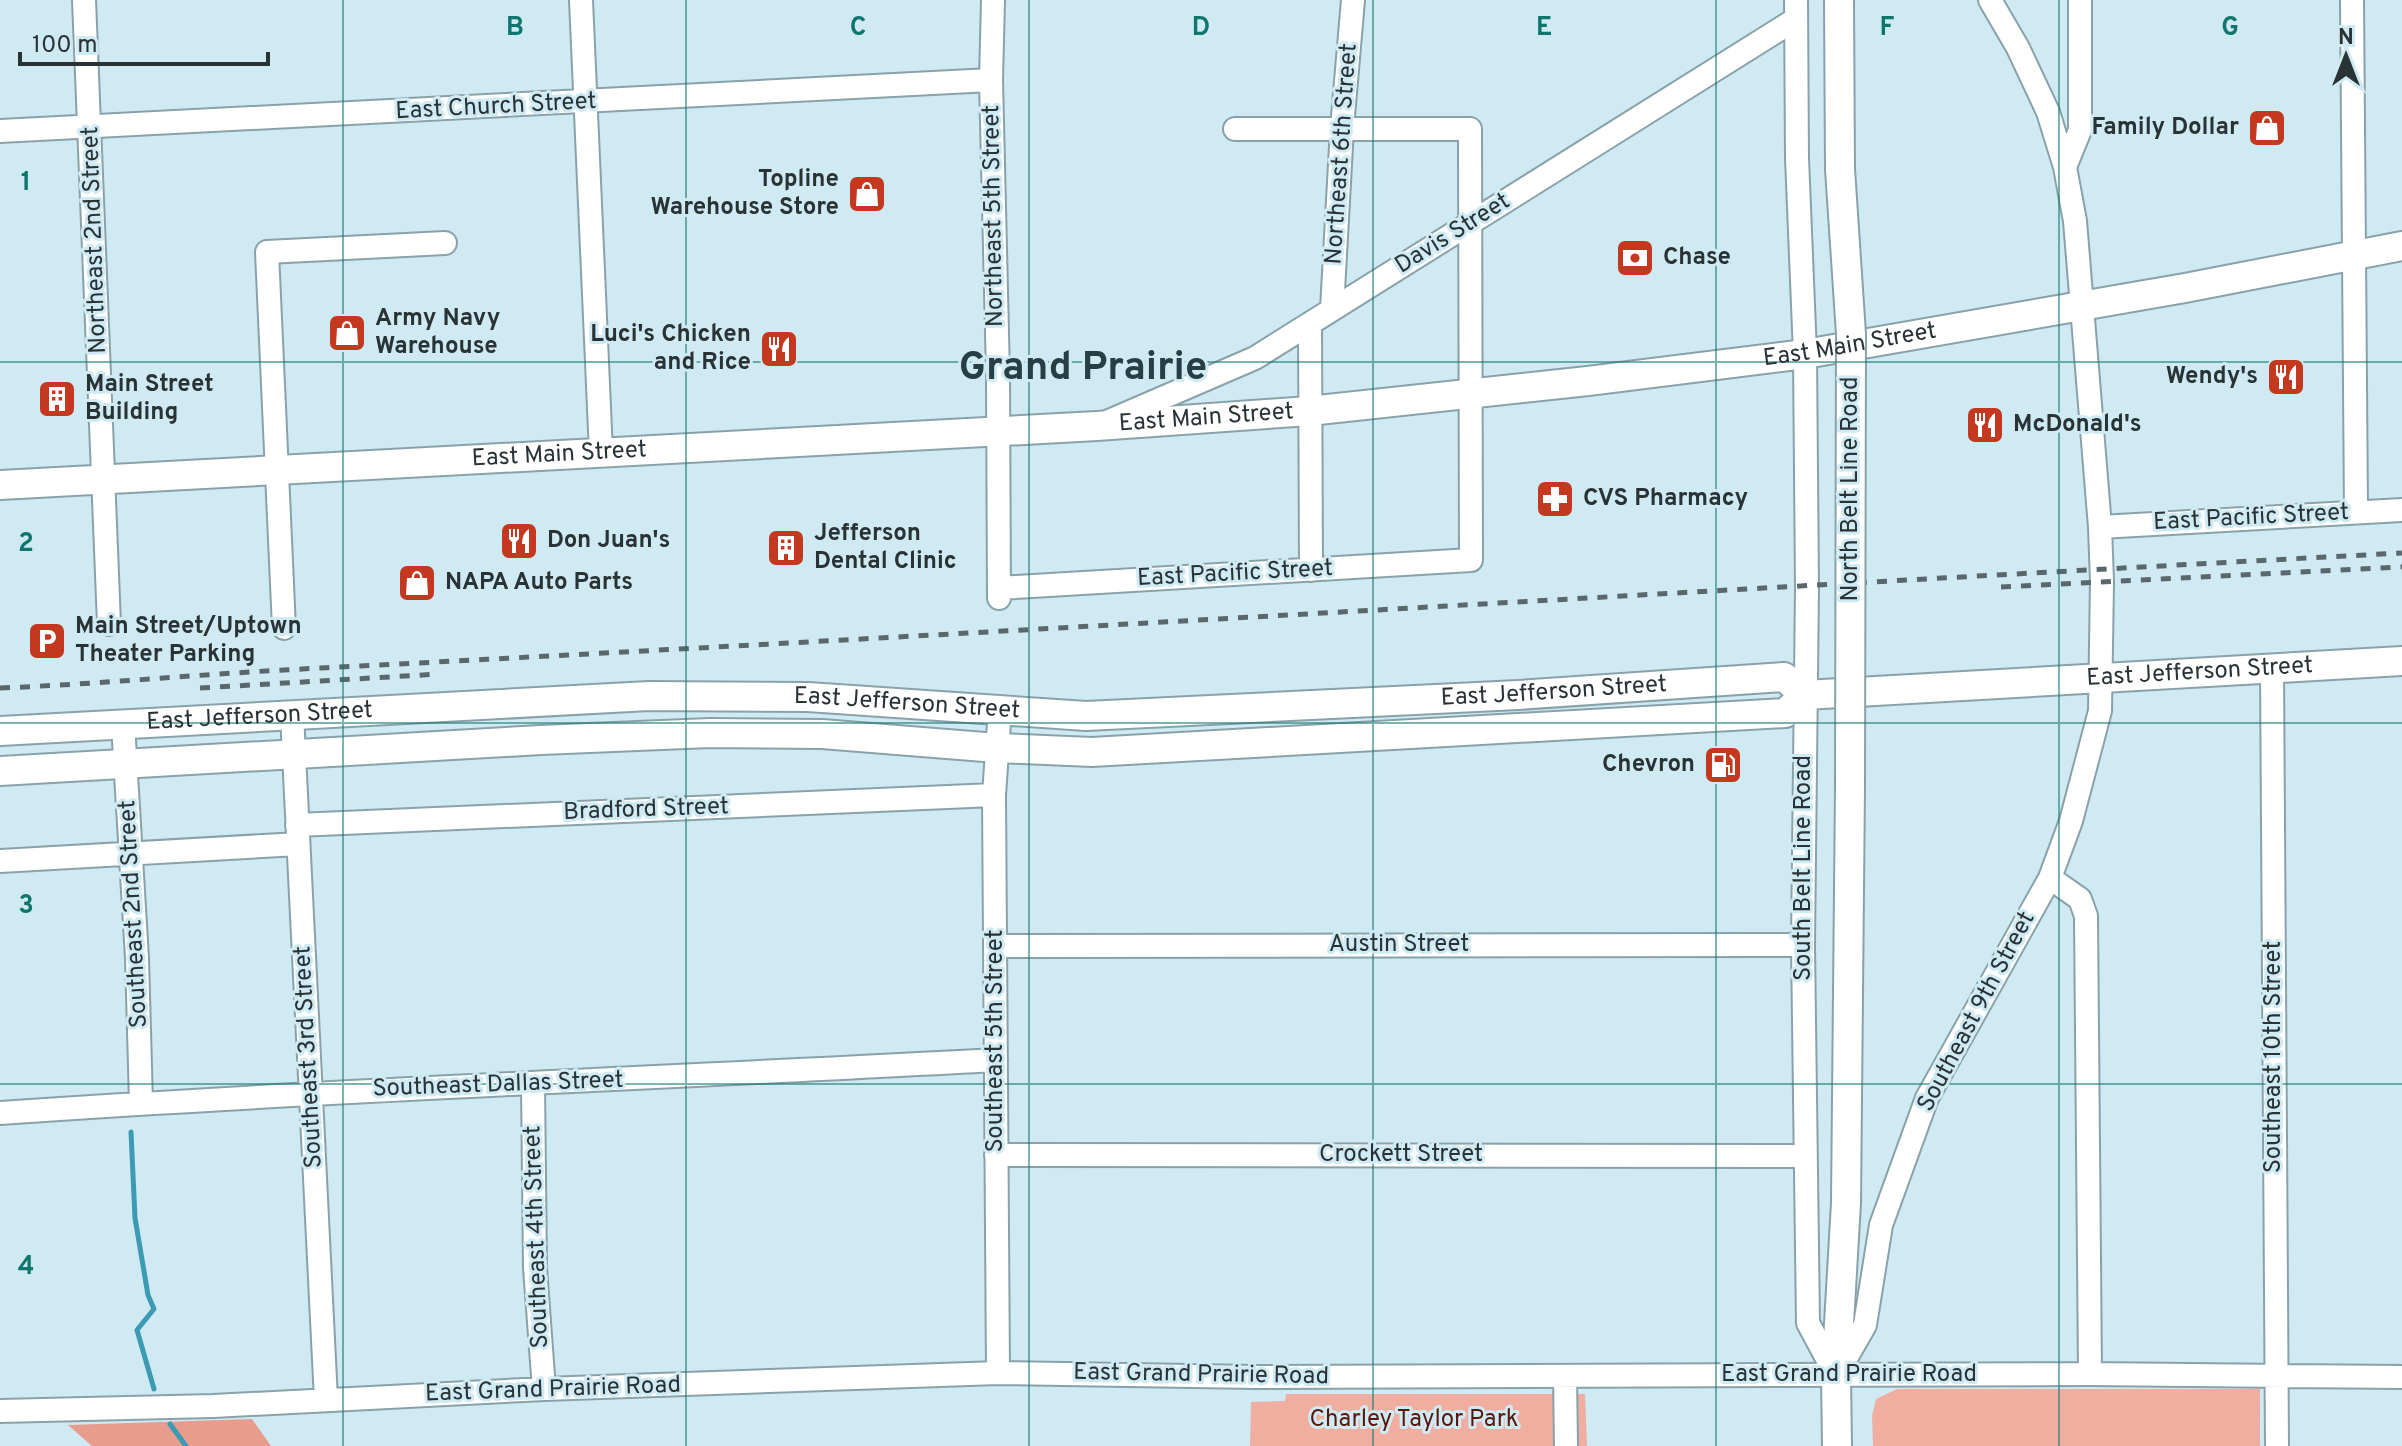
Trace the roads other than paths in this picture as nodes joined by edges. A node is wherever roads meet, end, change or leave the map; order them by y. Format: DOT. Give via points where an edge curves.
graph roads {
  1 [pos="84,0"];
  2 [pos="581,0"];
  3 [pos="993,0"];
  4 [pos="1353,0"];
  5 [pos="1839,0"];
  6 [pos="1990,0"];
  7 [pos="2080,0"];
  8 [pos="2352,0"];
  9 [pos="1796,9"];
  10 [pos="991,80"];
  11 [pos="587,102"];
  12 [pos="90,128"];
  13 [pos="1342,128"];
  14 [pos="1235,129"];
  15 [pos="0,131"];
  16 [pos="2065,167"];
  17 [pos="1470,223"];
  18 [pos="445,243"];
  19 [pos="2402,246"];
  20 [pos="2355,256"];
  21 [pos="2083,306"];
  22 [pos="1332,309"];
  23 [pos="1310,324"];
  24 [pos="1805,354"];
  25 [pos="1471,394"];
  26 [pos="1309,411"];
  27 [pos="1097,426"];
  28 [pos="999,432"];
  29 [pos="601,453"];
  30 [pos="277,470"];
  31 [pos="104,480"];
  32 [pos="0,485"];
  33 [pos="2402,510"];
  34 [pos="2356,512"];
  35 [pos="2100,527"];
  36 [pos="1311,570"];
  37 [pos="109,624"];
  38 [pos="284,628"];
  39 [pos="2402,661"];
  40 [pos="2272,669"];
  41 [pos="2101,678"];
  42 [pos="1805,695"];
  43 [pos="682,696"];
  44 [pos="539,701"];
  45 [pos="1288,707"];
  46 [pos="404,708"];
  47 [pos="1000,709"];
  48 [pos="292,714"];
  49 [pos="123,724"];
  50 [pos="0,731"];
  51 [pos="677,734"];
  52 [pos="541,740"];
  53 [pos="1289,742"];
  54 [pos="406,748"];
  55 [pos="997,748"];
  56 [pos="294,754"];
  57 [pos="126,763"];
  58 [pos="0,771"];
  59 [pos="1850,786"];
  60 [pos="994,795"];
  61 [pos="298,834"];
  62 [pos="131,854"];
  63 [pos="0,861"];
  64 [pos="2050,878"];
  65 [pos="1803,945"];
  66 [pos="995,946"];
  67 [pos="996,1060"];
  68 [pos="533,1085"];
  69 [pos="311,1093"];
  70 [pos="141,1103"];
  71 [pos="0,1113"];
  72 [pos="996,1155"];
  73 [pos="1805,1156"];
  74 [pos="998,1373"];
  75 [pos="2090,1374"];
  76 [pos="1836,1375"];
  77 [pos="2277,1376"];
  78 [pos="1565,1377"];
  79 [pos="2402,1377"];
  80 [pos="544,1389"];
  81 [pos="326,1400"];
  82 [pos="0,1411"];
  83 [pos="1566,1446"];
  84 [pos="1837,1446"];
  85 [pos="2277,1446"];
  1 -- 12 [label="street, Northeast 2nd Street"];
  2 -- 11 [label="street"];
  3 -- 10 [label="street, Northeast 5th Street"];
  4 -- 13 [label="street, Northeast 6th Street"];
  5 -- 59 [label="main road, North Belt Line Road, bridge" via="1840,169 1851,334"];
  6 -- 16 [label="street, Southeast 9th Street" via="2048,112"];
  7 -- 16 [label="street" via="2080,130"];
  8 -- 20 [label="street"];
  9 -- 17 [label="street, Davis Street"];
  9 -- 24 [label="street"];
  10 -- 11 [label="street, East Church Street"];
  10 -- 28 [label="street, Northeast 5th Street"];
  11 -- 12 [label="street, East Church Street"];
  11 -- 29 [label="street"];
  12 -- 15 [label="street, East Church Street"];
  12 -- 31 [label="street, Northeast 2nd Street"];
  13 -- 14 [label="street"];
  13 -- 17 [label="street" via="1470,129"];
  13 -- 22 [label="street, Northeast 6th Street"];
  16 -- 21 [label="street, Southeast 9th Street"];
  17 -- 22 [label="street, Davis Street"];
  17 -- 25 [label="street"];
  18 -- 30 [label="street" via="267,252"];
  19 -- 20 [label="main road, East Main Street"];
  20 -- 21 [label="main road, East Main Street"];
  20 -- 34 [label="street"];
  21 -- 24 [label="main road, East Main Street"];
  21 -- 35 [label="street, Southeast 9th Street"];
  22 -- 23 [label="street, Davis Street"];
  23 -- 26 [label="street"];
  23 -- 27 [label="street, Davis Street" via="1255,358"];
  24 -- 25 [label="main road, East Main Street"];
  24 -- 42 [label="street, South Belt Line Road"];
  25 -- 26 [label="main road, East Main Street"];
  25 -- 36 [label="street, East Pacific Street" via="1471,560"];
  26 -- 27 [label="main road, East Main Street"];
  26 -- 36 [label="street"];
  27 -- 28 [label="main road, East Main Street"];
  28 -- 29 [label="main road, East Main Street"];
  28 -- 36 [label="street, East Pacific Street" via="999,593"];
  29 -- 30 [label="main road, East Main Street"];
  30 -- 31 [label="main road, East Main Street"];
  30 -- 38 [label="street"];
  31 -- 32 [label="main road, East Main Street"];
  31 -- 37 [label="street"];
  33 -- 34 [label="street, East Pacific Street"];
  34 -- 35 [label="street, East Pacific Street"];
  35 -- 41 [label="street, Southeast 9th Street"];
  39 -- 40 [label="main road, East Jefferson Street"];
  40 -- 41 [label="main road, East Jefferson Street"];
  40 -- 77 [label="street, Southeast 10th Street"];
  41 -- 42 [label="main road, East Jefferson Street"];
  41 -- 64 [label="street, Southeast 9th Street" via="2100,711"];
  42 -- 45 [label="main road, East Jefferson Street" via="1784,677"];
  42 -- 53 [label="main road, East Jefferson Street" via="1785,713"];
  42 -- 65 [label="street, South Belt Line Road"];
  43 -- 44 [label="main road, East Jefferson Street"];
  43 -- 47 [label="main road, East Jefferson Street" via="808,697"];
  43 -- 51 [label="main road"];
  44 -- 46 [label="main road, East Jefferson Street"];
  44 -- 52 [label="main road"];
  45 -- 47 [label="main road, East Jefferson Street" via="1086,716"];
  45 -- 53 [label="main road"];
  46 -- 48 [label="main road, East Jefferson Street"];
  46 -- 54 [label="main road"];
  47 -- 55 [label="street, Southeast 5th Street"];
  48 -- 49 [label="main road, East Jefferson Street"];
  48 -- 56 [label="street, Southeast 3rd Street"];
  49 -- 50 [label="main road, East Jefferson Street"];
  49 -- 57 [label="street, Southeast 2nd Street"];
  51 -- 52 [label="main road, East Jefferson Street"];
  51 -- 55 [label="main road, East Jefferson Street" via="822,734"];
  52 -- 54 [label="main road, East Jefferson Street"];
  53 -- 55 [label="main road, East Jefferson Street" via="1092,752"];
  54 -- 56 [label="main road, East Jefferson Street"];
  55 -- 60 [label="street, Southeast 5th Street"];
  56 -- 57 [label="main road, East Jefferson Street"];
  56 -- 61 [label="street, Southeast 3rd Street"];
  57 -- 58 [label="main road, East Jefferson Street"];
  57 -- 62 [label="street, Southeast 2nd Street"];
  59 -- 76 [label="main road, South Belt Line Road" via="1846,1203"];
  60 -- 61 [label="street, Bradford Street"];
  60 -- 66 [label="street, Southeast 5th Street"];
  61 -- 62 [label="street, Bradford Street"];
  61 -- 69 [label="street, Southeast 3rd Street"];
  62 -- 63 [label="street, Bradford Street"];
  62 -- 70 [label="street, Southeast 2nd Street"];
  64 -- 75 [label="street" via="2080,899 2086,916"];
  64 -- 76 [label="street, Southeast 9th Street" via="1927,1098 1881,1225 1865,1325"];
  65 -- 66 [label="street, Austin Street"];
  65 -- 73 [label="street, South Belt Line Road"];
  66 -- 67 [label="street, Southeast 5th Street"];
  67 -- 68 [label="street, Southeast Dallas Street"];
  67 -- 72 [label="street, Southeast 5th Street"];
  68 -- 69 [label="street, Southeast Dallas Street"];
  68 -- 80 [label="street, Southeast 4th Street" via="535,1268"];
  69 -- 70 [label="street, Southeast Dallas Street"];
  69 -- 81 [label="street, Southeast 3rd Street"];
  70 -- 71 [label="street, Southeast Dallas Street"];
  72 -- 73 [label="street, Crockett Street"];
  72 -- 74 [label="street, Southeast 5th Street"];
  73 -- 76 [label="street, South Belt Line Road" via="1808,1323"];
  74 -- 78 [label="street, East Grand Prairie Road"];
  74 -- 80 [label="street, East Grand Prairie Road"];
  75 -- 76 [label="street, East Grand Prairie Road"];
  75 -- 77 [label="street, East Grand Prairie Road"];
  76 -- 78 [label="street, East Grand Prairie Road"];
  76 -- 84 [label="main road, South Belt Line Road"];
  77 -- 79 [label="street, East Grand Prairie Road"];
  77 -- 85 [label="street, Southeast 10th Street"];
  78 -- 83 [label="street"];
  80 -- 81 [label="street, East Grand Prairie Road"];
  81 -- 82 [label="street, East Grand Prairie Road"];
}
